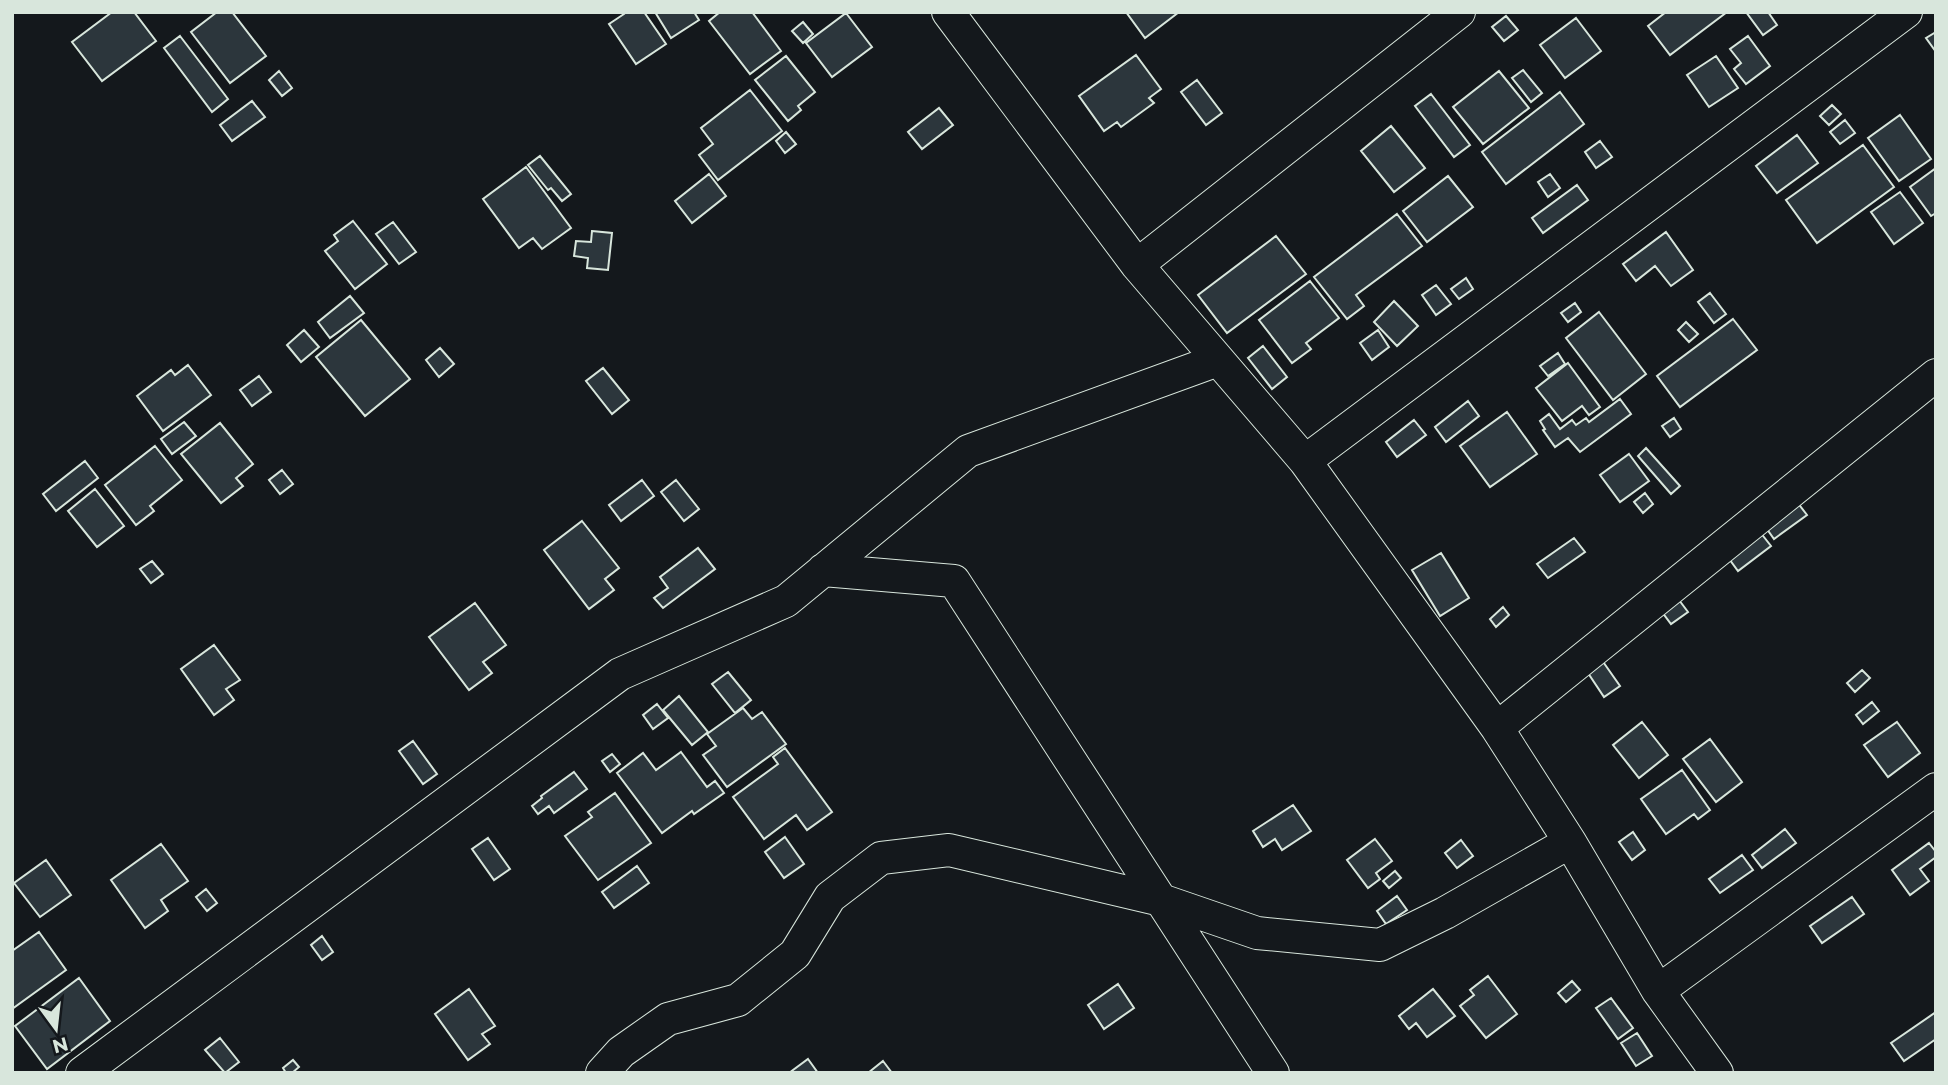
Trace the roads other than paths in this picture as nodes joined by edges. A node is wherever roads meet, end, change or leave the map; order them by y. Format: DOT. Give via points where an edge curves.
graph roads {
  1 [pos="1459,12"];
  2 [pos="1906,12"];
  3 [pos="963,17"];
  4 [pos="1137,265"];
  5 [pos="1218,360"];
  6 [pos="1936,375"];
  7 [pos="1305,461"];
  8 [pos="823,570"];
  9 [pos="1497,728"];
  10 [pos="1936,789"];
  11 [pos="1570,842"];
  12 [pos="1161,900"];
  13 [pos="1658,991"];
  14 [pos="82,1073"];
  15 [pos="602,1073"];
  16 [pos="1273,1073"];
  17 [pos="1717,1073"];
  1 -- 4 [label="street"];
  2 -- 7 [label="street"];
  3 -- 4 [label="street"];
  4 -- 5 [label="street"];
  5 -- 7 [label="street"];
  5 -- 8 [label="street" via="968,451"];
  6 -- 9 [label="street"];
  7 -- 9 [label="street"];
  8 -- 12 [label="street" via="954,581"];
  8 -- 14 [label="street" via="786,601 620,674"];
  9 -- 11 [label="street"];
  10 -- 13 [label="street"];
  11 -- 12 [label="street" via="1380,945 1257,933"];
  11 -- 13 [label="street"];
  12 -- 15 [label="street" via="950,850 881,858 830,897 794,954 738,1000 668,1018 621,1052"];
  12 -- 16 [label="street"];
  13 -- 17 [label="street"];
}
